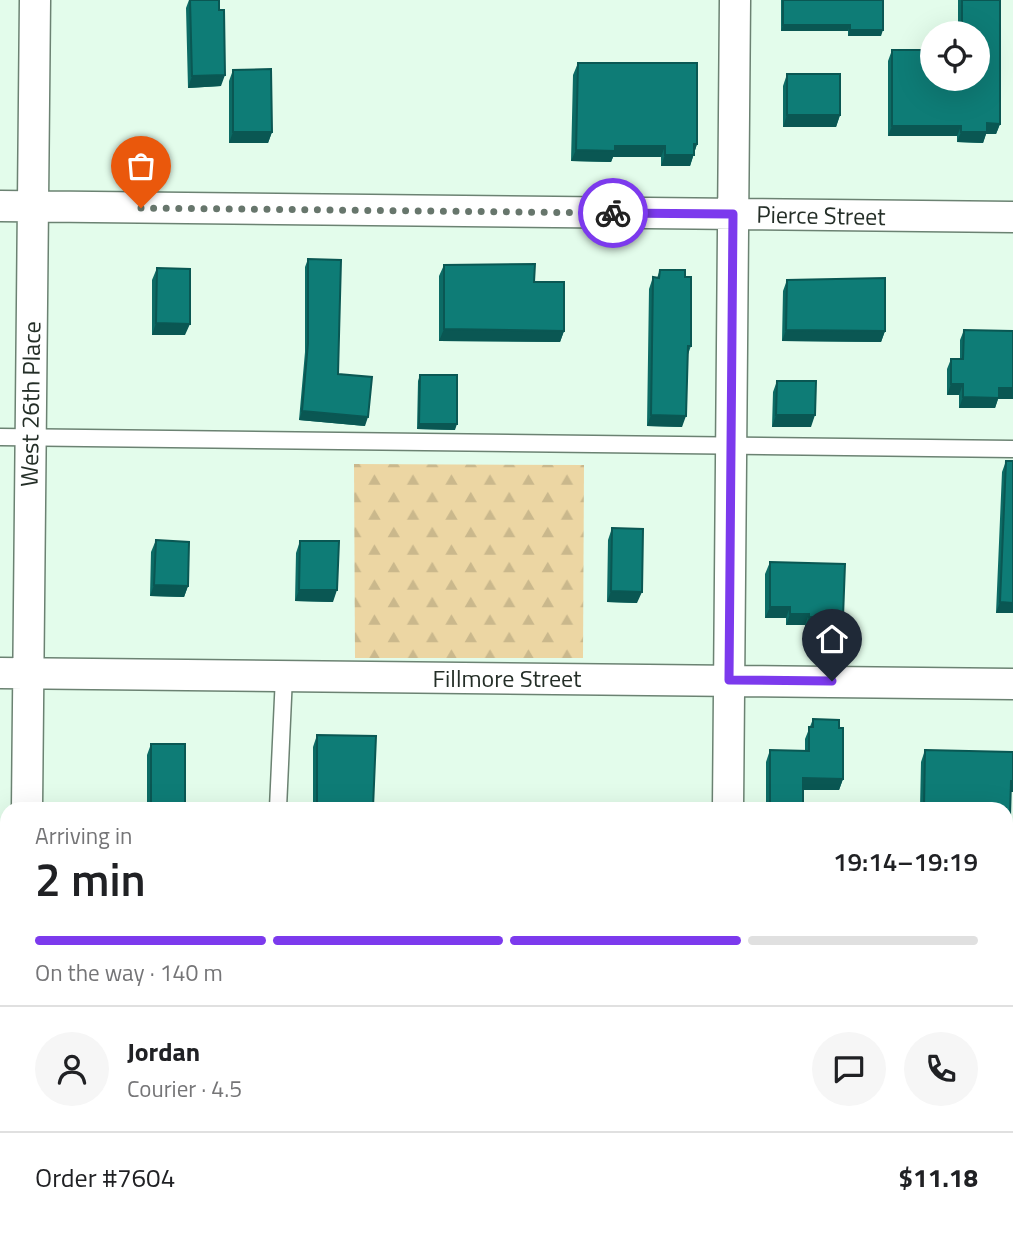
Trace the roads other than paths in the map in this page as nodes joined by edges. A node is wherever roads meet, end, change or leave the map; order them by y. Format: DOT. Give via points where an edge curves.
graph roads {
  1 [pos="35,0"];
  2 [pos="735,0"];
  3 [pos="0,206"];
  4 [pos="33,206"];
  5 [pos="733,214"];
  6 [pos="1013,217"];
  7 [pos="0,437"];
  8 [pos="30,437"];
  9 [pos="731,446"];
  10 [pos="1013,449"];
  11 [pos="14,674"];
  12 [pos="285,676"];
  13 [pos="729,680"];
  14 [pos="1013,684"];
  15 [pos="26,802"];
  16 [pos="278,802"];
  17 [pos="728,802"];
  1 -- 4 [label="street, West 26th Place"];
  2 -- 5 [label="street"];
  3 -- 4 [label="street, Pierce Street"];
  4 -- 5 [label="street, Pierce Street"];
  4 -- 8 [label="street, West 26th Place"];
  5 -- 6 [label="street, Pierce Street"];
  5 -- 9 [label="street"];
  7 -- 8 [label="lane"];
  8 -- 9 [label="lane"];
  8 -- 11 [label="street, West 26th Place"];
  9 -- 10 [label="lane"];
  9 -- 13 [label="street"];
  11 -- 12 [label="street, Fillmore Street"];
  11 -- 15 [label="street, West 26th Place"];
  12 -- 13 [label="street, Fillmore Street"];
  12 -- 16 [label="lane"];
  13 -- 14 [label="street, Fillmore Street"];
  13 -- 17 [label="street"];
}
